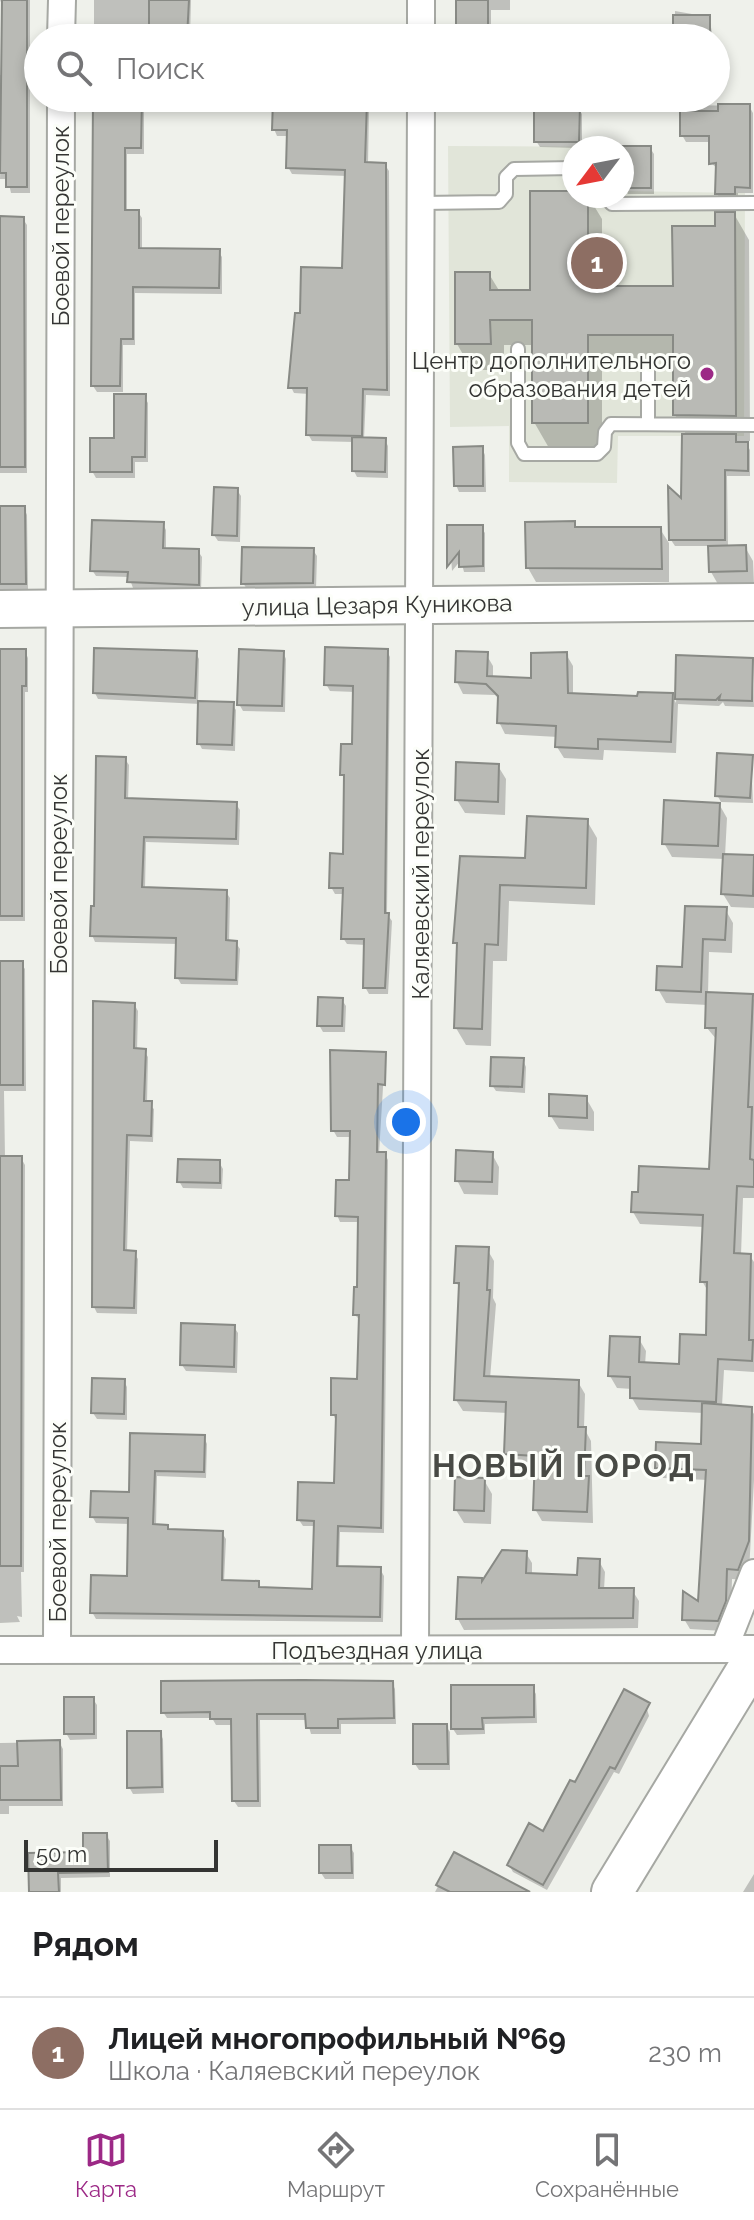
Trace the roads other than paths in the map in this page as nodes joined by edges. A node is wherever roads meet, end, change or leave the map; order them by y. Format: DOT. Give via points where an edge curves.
graph roads {
  1 [pos="62,0"];
  2 [pos="421,0"];
  3 [pos="61,24"];
  4 [pos="421,24"];
  5 [pos="61,112"];
  6 [pos="421,112"];
  7 [pos="562,168"];
  8 [pos="421,203"];
  9 [pos="754,203"];
  10 [pos="634,204"];
  11 [pos="518,349"];
  12 [pos="648,366"];
  13 [pos="648,424"];
  14 [pos="754,425"];
  15 [pos="754,602"];
  16 [pos="421,604"];
  17 [pos="58,608"];
  18 [pos="0,609"];
  19 [pos="754,1573"];
  20 [pos="415,1649"];
  21 [pos="754,1649"];
  22 [pos="0,1650"];
  23 [pos="57,1650"];
  24 [pos="739,1654"];
  25 [pos="612,1892"];
  1 -- 3 [label="street"];
  2 -- 4 [label="street"];
  5 -- 17 [label="street, Боевой переулок"];
  6 -- 8 [label="street, Каляевский переулок"];
  7 -- 8 [label="lane" via="514,169 499,202"];
  8 -- 16 [label="street, Каляевский переулок"];
  9 -- 10 [label="lane"];
  11 -- 13 [label="lane" via="518,443 524,454 597,454 611,424"];
  12 -- 13 [label="lane"];
  13 -- 14 [label="lane"];
  15 -- 16 [label="street, улица Цезаря Куникова"];
  16 -- 17 [label="street, улица Цезаря Куникова"];
  16 -- 20 [label="street, Каляевский переулок"];
  17 -- 18 [label="street, улица Цезаря Куникова"];
  17 -- 23 [label="street, Боевой переулок"];
  19 -- 24 [label="street"];
  20 -- 23 [label="street, Подъездная улица"];
  20 -- 24 [label="street, Подъездная улица"];
  21 -- 24 [label="street, Подъездная улица"];
  22 -- 23 [label="street, Подъездная улица"];
  24 -- 25 [label="main road"];
}
